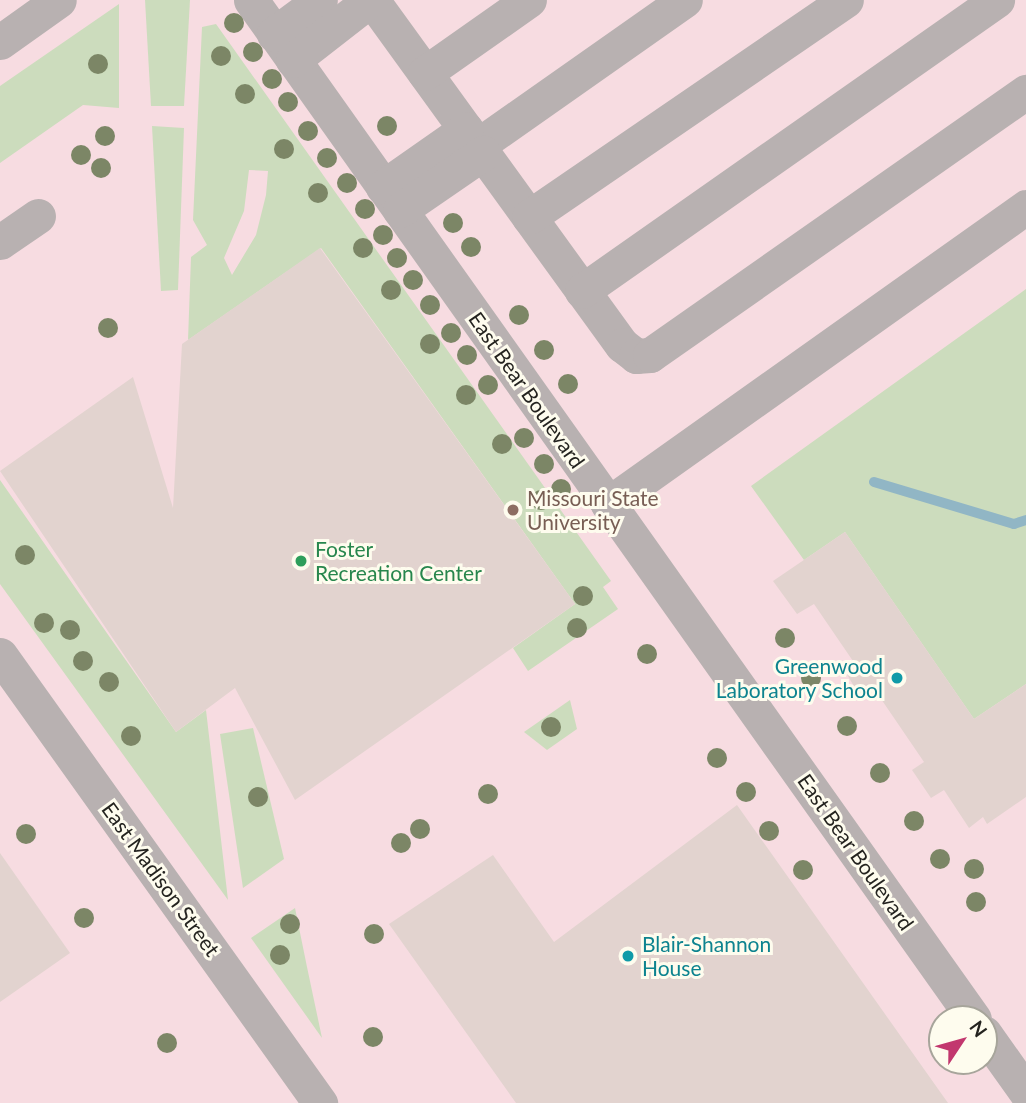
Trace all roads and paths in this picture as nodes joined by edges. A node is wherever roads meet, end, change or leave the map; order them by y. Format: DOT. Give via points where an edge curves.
graph roads {
  1 [pos="59,0"];
  2 [pos="251,0"];
  3 [pos="320,0"];
  4 [pos="371,0"];
  5 [pos="529,0"];
  6 [pos="685,0"];
  7 [pos="846,0"];
  8 [pos="997,0"];
  9 [pos="0,42"];
  10 [pos="284,47"];
  11 [pos="425,73"];
  12 [pos="1026,92"];
  13 [pos="475,143"];
  14 [pos="391,198"];
  15 [pos="1026,207"];
  16 [pos="38,216"];
  17 [pos="529,217"];
  18 [pos="0,243"];
  19 [pos="582,291"];
  20 [pos="608,504"];
  21 [pos="0,655"];
  22 [pos="964,1005"];
  23 [pos="998,1053"];
  24 [pos="1026,1092"];
  25 [pos="320,1103"];
  1 -- 9 [label="street"];
  2 -- 10 [label="street, East Bear Boulevard"];
  3 -- 10 [label="street"];
  4 -- 10 [label="street"];
  4 -- 11 [label="street"];
  5 -- 11 [label="street"];
  6 -- 13 [label="street"];
  7 -- 17 [label="street"];
  8 -- 19 [label="street"];
  10 -- 14 [label="street, East Bear Boulevard"];
  11 -- 13 [label="street"];
  12 -- 19 [label="street" via="650,355 636,356"];
  13 -- 14 [label="street"];
  13 -- 17 [label="street"];
  14 -- 20 [label="street, East Bear Boulevard"];
  15 -- 20 [label="street"];
  16 -- 18 [label="street"];
  17 -- 19 [label="street"];
  20 -- 22 [label="street, East Bear Boulevard"];
  21 -- 25 [label="street, East Madison Street"];
  23 -- 24 [label="street"];
}
